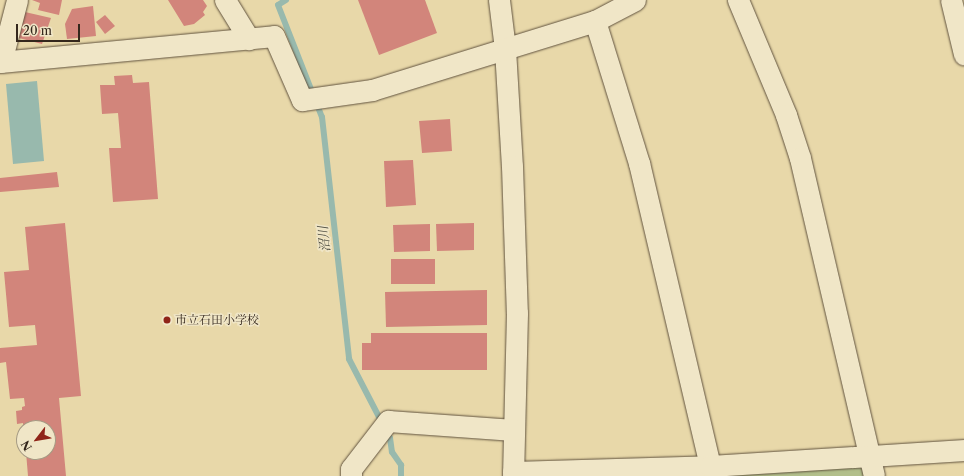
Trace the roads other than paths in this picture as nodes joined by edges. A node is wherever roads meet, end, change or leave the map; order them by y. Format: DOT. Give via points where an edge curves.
graph roads {
  1 [pos="18,0"];
  2 [pos="225,0"];
  3 [pos="499,0"];
  4 [pos="635,0"];
  5 [pos="738,0"];
  6 [pos="952,0"];
  7 [pos="595,22"];
  8 [pos="249,39"];
  9 [pos="505,50"];
  10 [pos="964,54"];
  11 [pos="0,62"];
  12 [pos="514,430"];
  13 [pos="964,450"];
  14 [pos="872,467"];
  15 [pos="709,471"];
  16 [pos="513,474"];
  17 [pos="351,476"];
  1 -- 11 [label="street"];
  2 -- 8 [label="street"];
  3 -- 9 [label="street"];
  4 -- 7 [label="street"];
  5 -- 14 [label="street" via="786,115 800,158"];
  6 -- 10 [label="street"];
  7 -- 9 [label="street"];
  7 -- 15 [label="street" via="639,163"];
  8 -- 9 [label="street" via="274,36 302,100 372,90"];
  8 -- 11 [label="street"];
  9 -- 12 [label="street" via="517,312"];
  12 -- 16 [label="street"];
  12 -- 17 [label="street" via="388,421 351,469"];
  13 -- 14 [label="street"];
  14 -- 15 [label="street"];
  15 -- 16 [label="street"];
}
